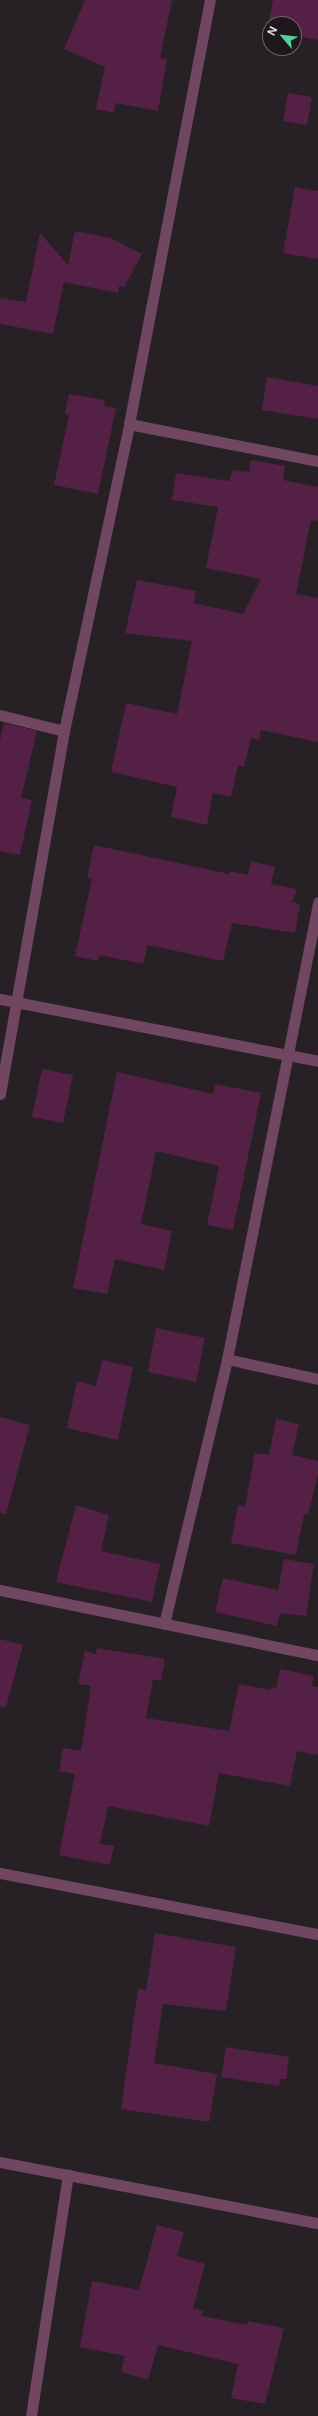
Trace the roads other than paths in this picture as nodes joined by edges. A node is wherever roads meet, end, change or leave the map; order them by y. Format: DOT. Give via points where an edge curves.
graph roads {
  1 [pos="210,0"];
  2 [pos="128,424"];
  3 [pos="318,461"];
  4 [pos="0,715"];
  5 [pos="64,731"];
  6 [pos="318,902"];
  7 [pos="0,999"];
  8 [pos="16,1002"];
  9 [pos="289,1055"];
  10 [pos="318,1061"];
  11 [pos="0,1094"];
  12 [pos="227,1359"];
  13 [pos="318,1379"];
  14 [pos="0,1590"];
  15 [pos="164,1624"];
  16 [pos="318,1655"];
  17 [pos="0,1873"];
  18 [pos="318,1934"];
  19 [pos="0,2162"];
  20 [pos="68,2175"];
  21 [pos="318,2223"];
  22 [pos="31,2416"];
  1 -- 2 [label="street"];
  2 -- 3 [label="street"];
  2 -- 5 [label="street"];
  4 -- 5 [label="street"];
  5 -- 8 [label="street"];
  6 -- 9 [label="street"];
  7 -- 8 [label="street"];
  8 -- 9 [label="street"];
  8 -- 11 [label="street"];
  9 -- 10 [label="street"];
  9 -- 12 [label="street"];
  12 -- 13 [label="street"];
  12 -- 15 [label="street"];
  14 -- 15 [label="street"];
  15 -- 16 [label="street"];
  17 -- 18 [label="street"];
  19 -- 20 [label="street"];
  20 -- 21 [label="street"];
  20 -- 22 [label="street"];
}
